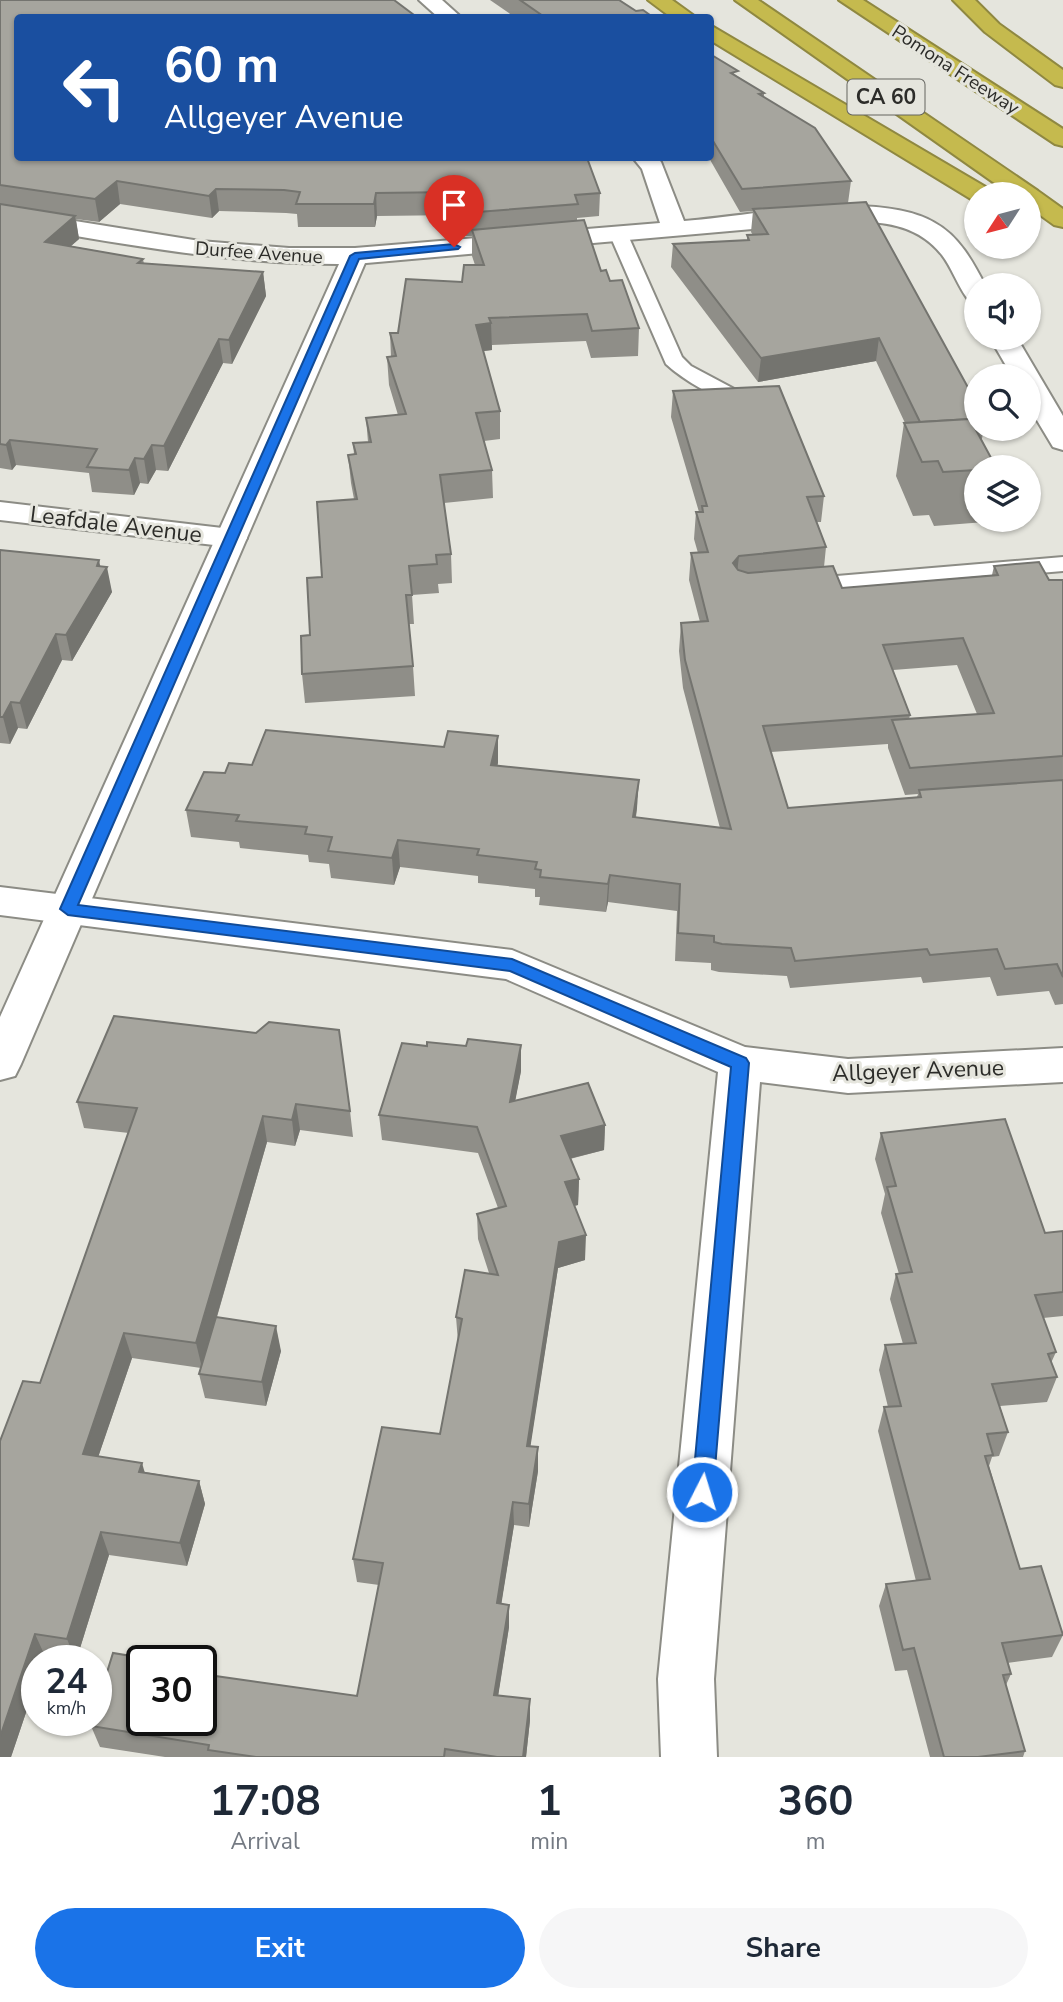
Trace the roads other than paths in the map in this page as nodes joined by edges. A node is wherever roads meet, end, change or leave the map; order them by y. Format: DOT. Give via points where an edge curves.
graph roads {
  1 [pos="429,0"];
  2 [pos="658,0"];
  3 [pos="745,0"];
  4 [pos="849,0"];
  5 [pos="962,0"];
  6 [pos="447,14"];
  7 [pos="681,14"];
  8 [pos="714,33"];
  9 [pos="1063,80"];
  10 [pos="1063,139"];
  11 [pos="647,161"];
  12 [pos="1009,182"];
  13 [pos="964,184"];
  14 [pos="1041,204"];
  15 [pos="0,216"];
  16 [pos="1063,220"];
  17 [pos="675,229"];
  18 [pos="1041,231"];
  19 [pos="618,233"];
  20 [pos="1063,244"];
  21 [pos="355,256"];
  22 [pos="966,273"];
  23 [pos="730,395"];
  24 [pos="1041,403"];
  25 [pos="1063,441"];
  26 [pos="0,511"];
  27 [pos="231,538"];
  28 [pos="1063,564"];
  29 [pos="773,588"];
  30 [pos="0,901"];
  31 [pos="68,909"];
  32 [pos="740,1063"];
  33 [pos="0,1064"];
  34 [pos="1063,1065"];
  35 [pos="690,1757"];
  1 -- 6 [label="street"];
  2 -- 7 [label="highway"];
  3 -- 12 [label="highway, CA 60"];
  4 -- 10 [label="highway, Pomona Freeway / CA 60"];
  5 -- 9 [label="highway"];
  8 -- 13 [label="highway"];
  11 -- 17 [label="street"];
  14 -- 16 [label="highway, CA 60"];
  15 -- 21 [label="street, Durfee Avenue" via="200,250"];
  17 -- 19 [label="street, Durfee Avenue"];
  17 -- 22 [label="street, Durfee Avenue" via="857,215 897,217 918,223 939,237"];
  18 -- 20 [label="highway"];
  19 -- 21 [label="street, Durfee Avenue"];
  19 -- 23 [label="lane" via="673,360"];
  21 -- 27 [label="street"];
  24 -- 25 [label="street"];
  26 -- 27 [label="street, Leafdale Avenue"];
  27 -- 31 [label="street"];
  28 -- 29 [label="lane"];
  30 -- 31 [label="street, Allgeyer Avenue"];
  31 -- 32 [label="street, Allgeyer Avenue" via="512,965"];
  31 -- 33 [label="street"];
  32 -- 34 [label="street, Allgeyer Avenue" via="848,1076"];
  32 -- 35 [label="street" via="686,1679"];
}
